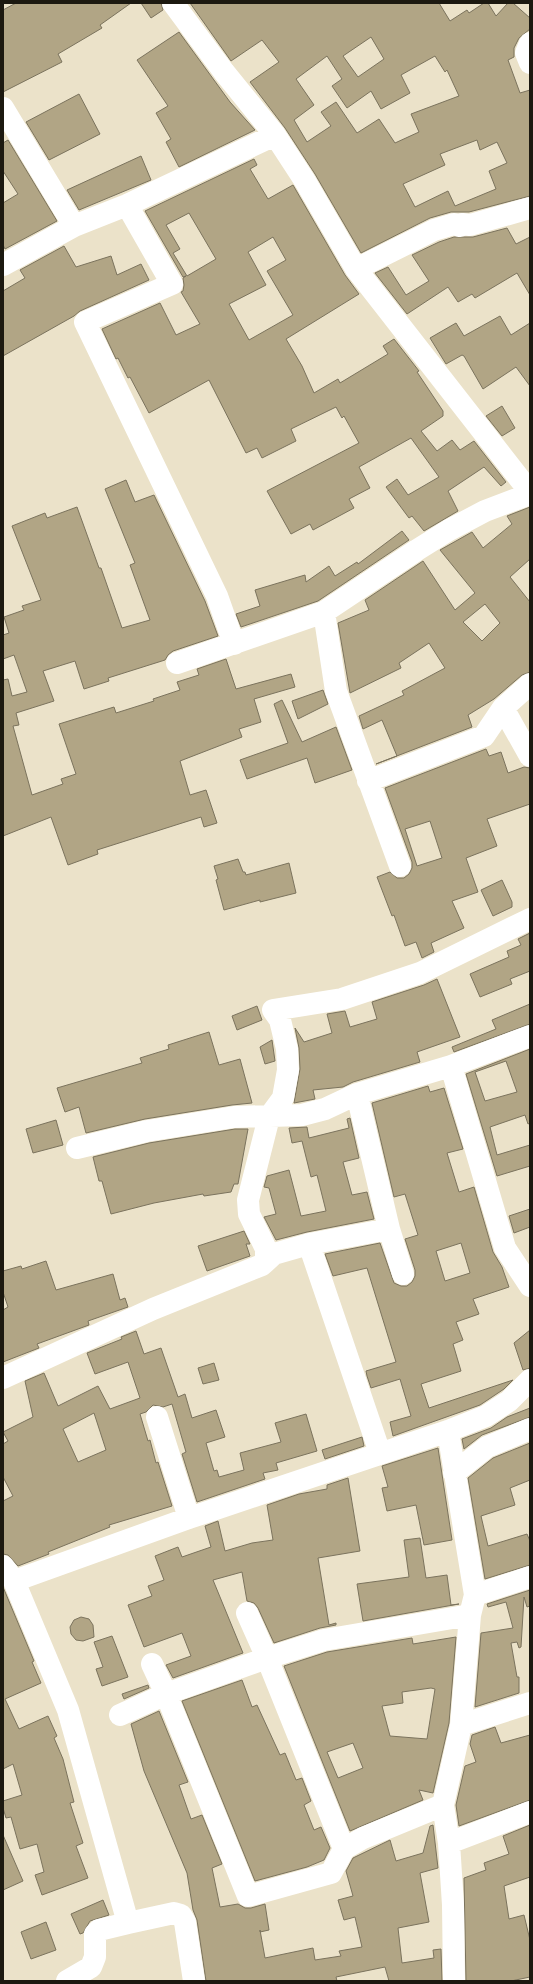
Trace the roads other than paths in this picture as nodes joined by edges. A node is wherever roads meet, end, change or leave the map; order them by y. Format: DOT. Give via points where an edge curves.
graph roads {
  1 [pos="173,3"];
  2 [pos="530,42"];
  3 [pos="530,63"];
  4 [pos="3,108"];
  5 [pos="275,135"];
  6 [pos="127,205"];
  7 [pos="530,208"];
  8 [pos="74,226"];
  9 [pos="3,265"];
  10 [pos="356,269"];
  11 [pos="530,493"];
  12 [pos="324,612"];
  13 [pos="234,644"];
  14 [pos="177,663"];
  15 [pos="530,684"];
  16 [pos="503,708"];
  17 [pos="530,756"];
  18 [pos="368,780"];
  19 [pos="400,866"];
  20 [pos="530,920"];
  21 [pos="530,1036"];
  22 [pos="451,1066"];
  23 [pos="357,1094"];
  24 [pos="269,1117"];
  25 [pos="77,1148"];
  26 [pos="389,1229"];
  27 [pos="309,1244"];
  28 [pos="266,1261"];
  29 [pos="402,1274"];
  30 [pos="530,1286"];
  31 [pos="3,1378"];
  32 [pos="530,1380"];
  33 [pos="157,1417"];
  34 [pos="530,1429"];
  35 [pos="448,1431"];
  36 [pos="380,1453"];
  37 [pos="454,1473"];
  38 [pos="189,1518"];
  39 [pos="6,1572"];
  40 [pos="530,1577"];
  41 [pos="472,1605"];
  42 [pos="247,1613"];
  43 [pos="267,1658"];
  44 [pos="152,1664"];
  45 [pos="166,1694"];
  46 [pos="530,1703"];
  47 [pos="120,1715"];
  48 [pos="461,1725"];
  49 [pos="443,1805"];
  50 [pos="530,1812"];
  51 [pos="449,1843"];
  52 [pos="344,1849"];
  53 [pos="128,1923"];
  54 [pos="67,1981"];
  55 [pos="194,1981"];
  56 [pos="454,1981"];
  1 -- 5 [label="street"];
  2 -- 3 [label="street" via="526,52"];
  4 -- 8 [label="street"];
  5 -- 6 [label="street"];
  5 -- 10 [label="street"];
  6 -- 8 [label="street"];
  6 -- 13 [label="street" via="172,284 85,322 217,596"];
  7 -- 10 [label="street" via="470,225 454,224 434,230"];
  8 -- 9 [label="street"];
  10 -- 11 [label="street"];
  11 -- 12 [label="street" via="485,511 449,530"];
  12 -- 13 [label="street"];
  12 -- 18 [label="street" via="336,691"];
  13 -- 14 [label="street"];
  15 -- 16 [label="street"];
  16 -- 17 [label="street"];
  16 -- 18 [label="street" via="484,736"];
  18 -- 19 [label="street"];
  20 -- 24 [label="street" via="420,973 342,999 273,1010 280,1020 287,1049 288,1070 282,1098"];
  21 -- 22 [label="street"];
  22 -- 23 [label="street"];
  22 -- 30 [label="street" via="505,1248"];
  23 -- 24 [label="street" via="325,1109 302,1115"];
  23 -- 26 [label="street"];
  24 -- 25 [label="street" via="234,1117 147,1131"];
  24 -- 28 [label="street" via="248,1200 249,1214 266,1249"];
  26 -- 27 [label="street"];
  26 -- 29 [label="street"];
  27 -- 28 [label="street" via="274,1254"];
  27 -- 36 [label="street"];
  28 -- 31 [label="street" via="262,1265 154,1309"];
  32 -- 35 [label="street" via="509,1401 486,1416"];
  33 -- 38 [label="street"];
  34 -- 37 [label="street" via="487,1447"];
  35 -- 36 [label="street"];
  35 -- 37 [label="street"];
  36 -- 38 [label="street"];
  37 -- 41 [label="street"];
  38 -- 39 [label="street"];
  39 -- 53 [label="street" via="68,1710"];
  40 -- 41 [label="street"];
  41 -- 43 [label="street" via="324,1640"];
  41 -- 48 [label="street"];
  42 -- 43 [label="street"];
  43 -- 45 [label="street"];
  43 -- 52 [label="street"];
  44 -- 45 [label="street"];
  45 -- 47 [label="street"];
  45 -- 52 [label="street" via="248,1896 331,1873"];
  46 -- 48 [label="street"];
  48 -- 49 [label="street"];
  49 -- 51 [label="street"];
  49 -- 52 [label="street" via="363,1838"];
  50 -- 51 [label="street"];
  51 -- 56 [label="street"];
  53 -- 54 [label="street" via="99,1930 95,1934 95,1957 91,1967"];
  53 -- 55 [label="street" via="174,1913 181,1915 185,1922"];
}
